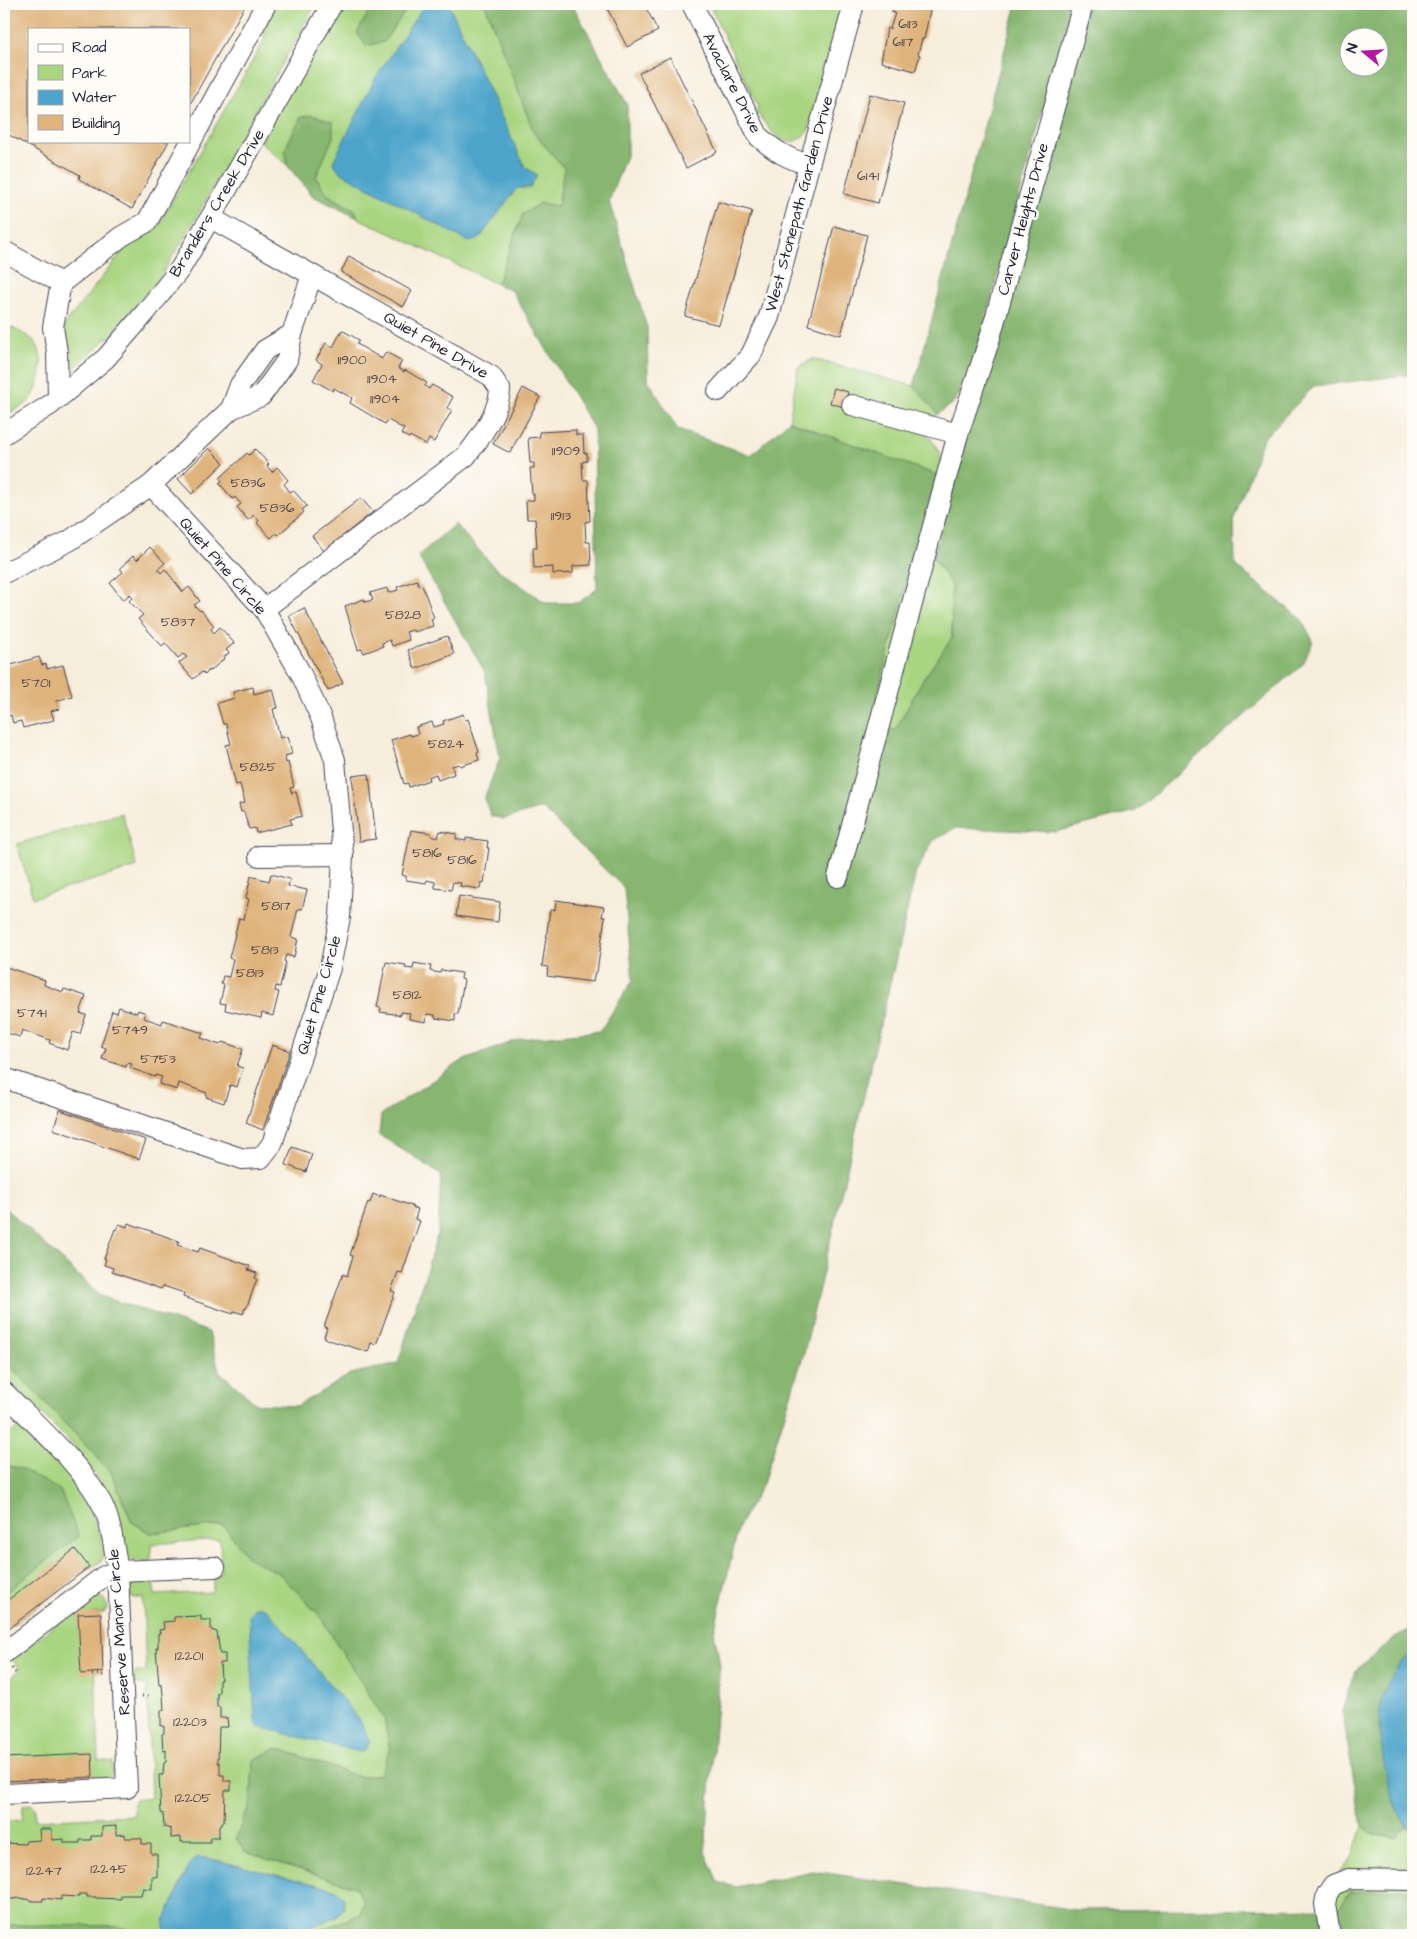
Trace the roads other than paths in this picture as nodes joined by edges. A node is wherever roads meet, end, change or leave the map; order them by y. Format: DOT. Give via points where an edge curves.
graph roads {
  1 [pos="266,4"];
  2 [pos="332,4"];
  3 [pos="692,4"];
  4 [pos="854,4"];
  5 [pos="1083,4"];
  6 [pos="809,165"];
  7 [pos="211,218"];
  8 [pos="4,251"];
  9 [pos="312,274"];
  10 [pos="61,283"];
  11 [pos="718,391"];
  12 [pos="58,398"];
  13 [pos="852,405"];
  14 [pos="4,434"];
  15 [pos="958,434"];
  16 [pos="151,486"];
  17 [pos="4,573"];
  18 [pos="264,609"];
  19 [pos="343,855"];
  20 [pos="259,856"];
  21 [pos="838,877"];
  22 [pos="4,1078"];
  23 [pos="4,1392"];
  24 [pos="215,1567"];
  25 [pos="118,1571"];
  26 [pos="4,1653"];
  27 [pos="4,1794"];
  28 [pos="1413,1880"];
  29 [pos="1330,1935"];
  1 -- 10 [label="street" via="147,222 122,236"];
  2 -- 7 [label="street, Branders Creek Drive"];
  3 -- 6 [label="street, Avaclare Drive" via="759,137 787,158"];
  4 -- 6 [label="street, West Stonepath Garden Drive"];
  5 -- 15 [label="street, Carver Heights Drive" via="989,341"];
  6 -- 11 [label="street, West Stonepath Garden Drive" via="769,317 751,355"];
  7 -- 9 [label="street, Quiet Pine Drive"];
  7 -- 12 [label="street, Branders Creek Drive" via="180,269 145,313 106,358"];
  8 -- 10 [label="street"];
  9 -- 16 [label="street" via="286,360 262,396 231,409"];
  9 -- 18 [label="street, Quiet Pine Drive" via="491,376 500,389 500,396 476,444 466,456"];
  10 -- 12 [label="street" via="53,327"];
  12 -- 14 [label="street, Branders Creek Drive"];
  13 -- 15 [label="street"];
  15 -- 21 [label="street, Carver Heights Drive"];
  16 -- 17 [label="street" via="69,541"];
  16 -- 18 [label="street, Quiet Pine Circle"];
  18 -- 19 [label="street, Quiet Pine Circle" via="301,674 335,760"];
  19 -- 20 [label="street"];
  19 -- 22 [label="street, Quiet Pine Circle" via="340,917 330,968 272,1144 261,1158 243,1158"];
  23 -- 25 [label="street, Reserve Manor Circle" via="84,1475 102,1505"];
  24 -- 25 [label="street"];
  25 -- 26 [label="street" via="104,1576"];
  25 -- 27 [label="street, Reserve Manor Circle" via="127,1788"];
  28 -- 29 [label="street" via="1348,1878 1333,1885 1325,1904"];
}
